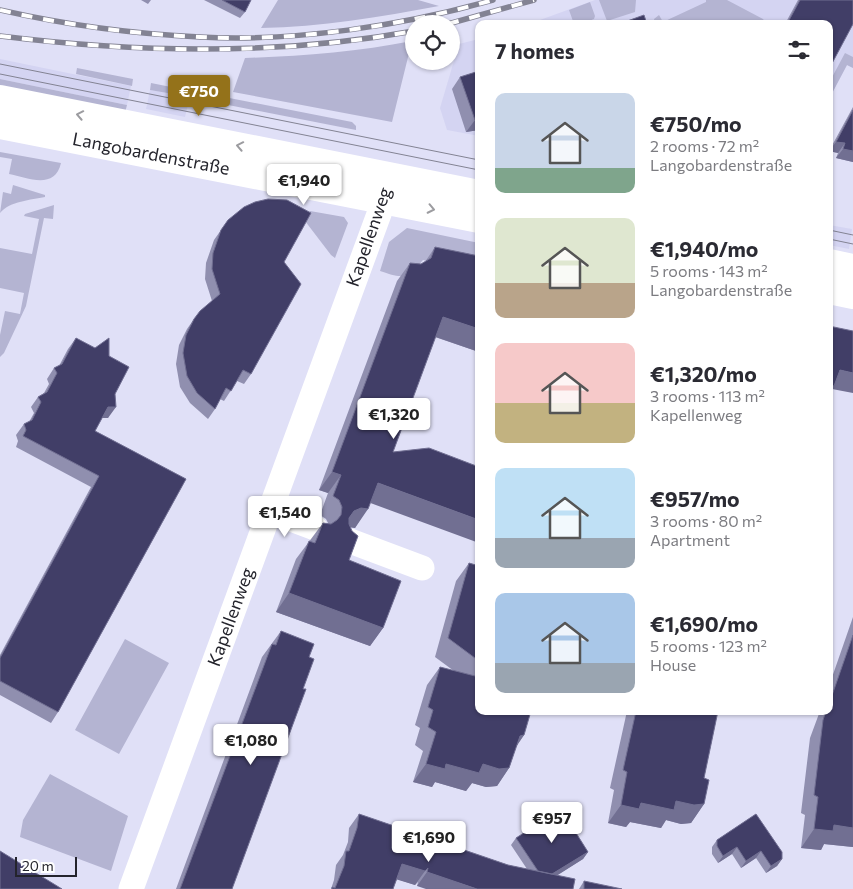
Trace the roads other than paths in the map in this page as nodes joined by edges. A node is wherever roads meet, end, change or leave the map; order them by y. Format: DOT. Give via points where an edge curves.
graph roads {
  1 [pos="0,99"];
  2 [pos="0,125"];
  3 [pos="387,188"];
  4 [pos="475,194"];
  5 [pos="475,218"];
  6 [pos="833,265"];
  7 [pos="853,268"];
  8 [pos="833,291"];
  9 [pos="853,295"];
  10 [pos="270,511"];
  11 [pos="315,528"];
  12 [pos="350,541"];
  13 [pos="422,568"];
  14 [pos="131,889"];
  3 -- 1 [label="street, Langobardenstraße, one-way"];
  2 -- 3 [label="street, Langobardenstraße"];
  3 -- 4 [label="street, Langobardenstraße"];
  3 -- 5 [label="street, Langobardenstraße, one-way"];
  3 -- 10 [label="street, Kapellenweg"];
  6 -- 7 [label="street"];
  8 -- 9 [label="street"];
  10 -- 11 [label="street"];
  10 -- 14 [label="street, Kapellenweg"];
  12 -- 13 [label="street"];
}
